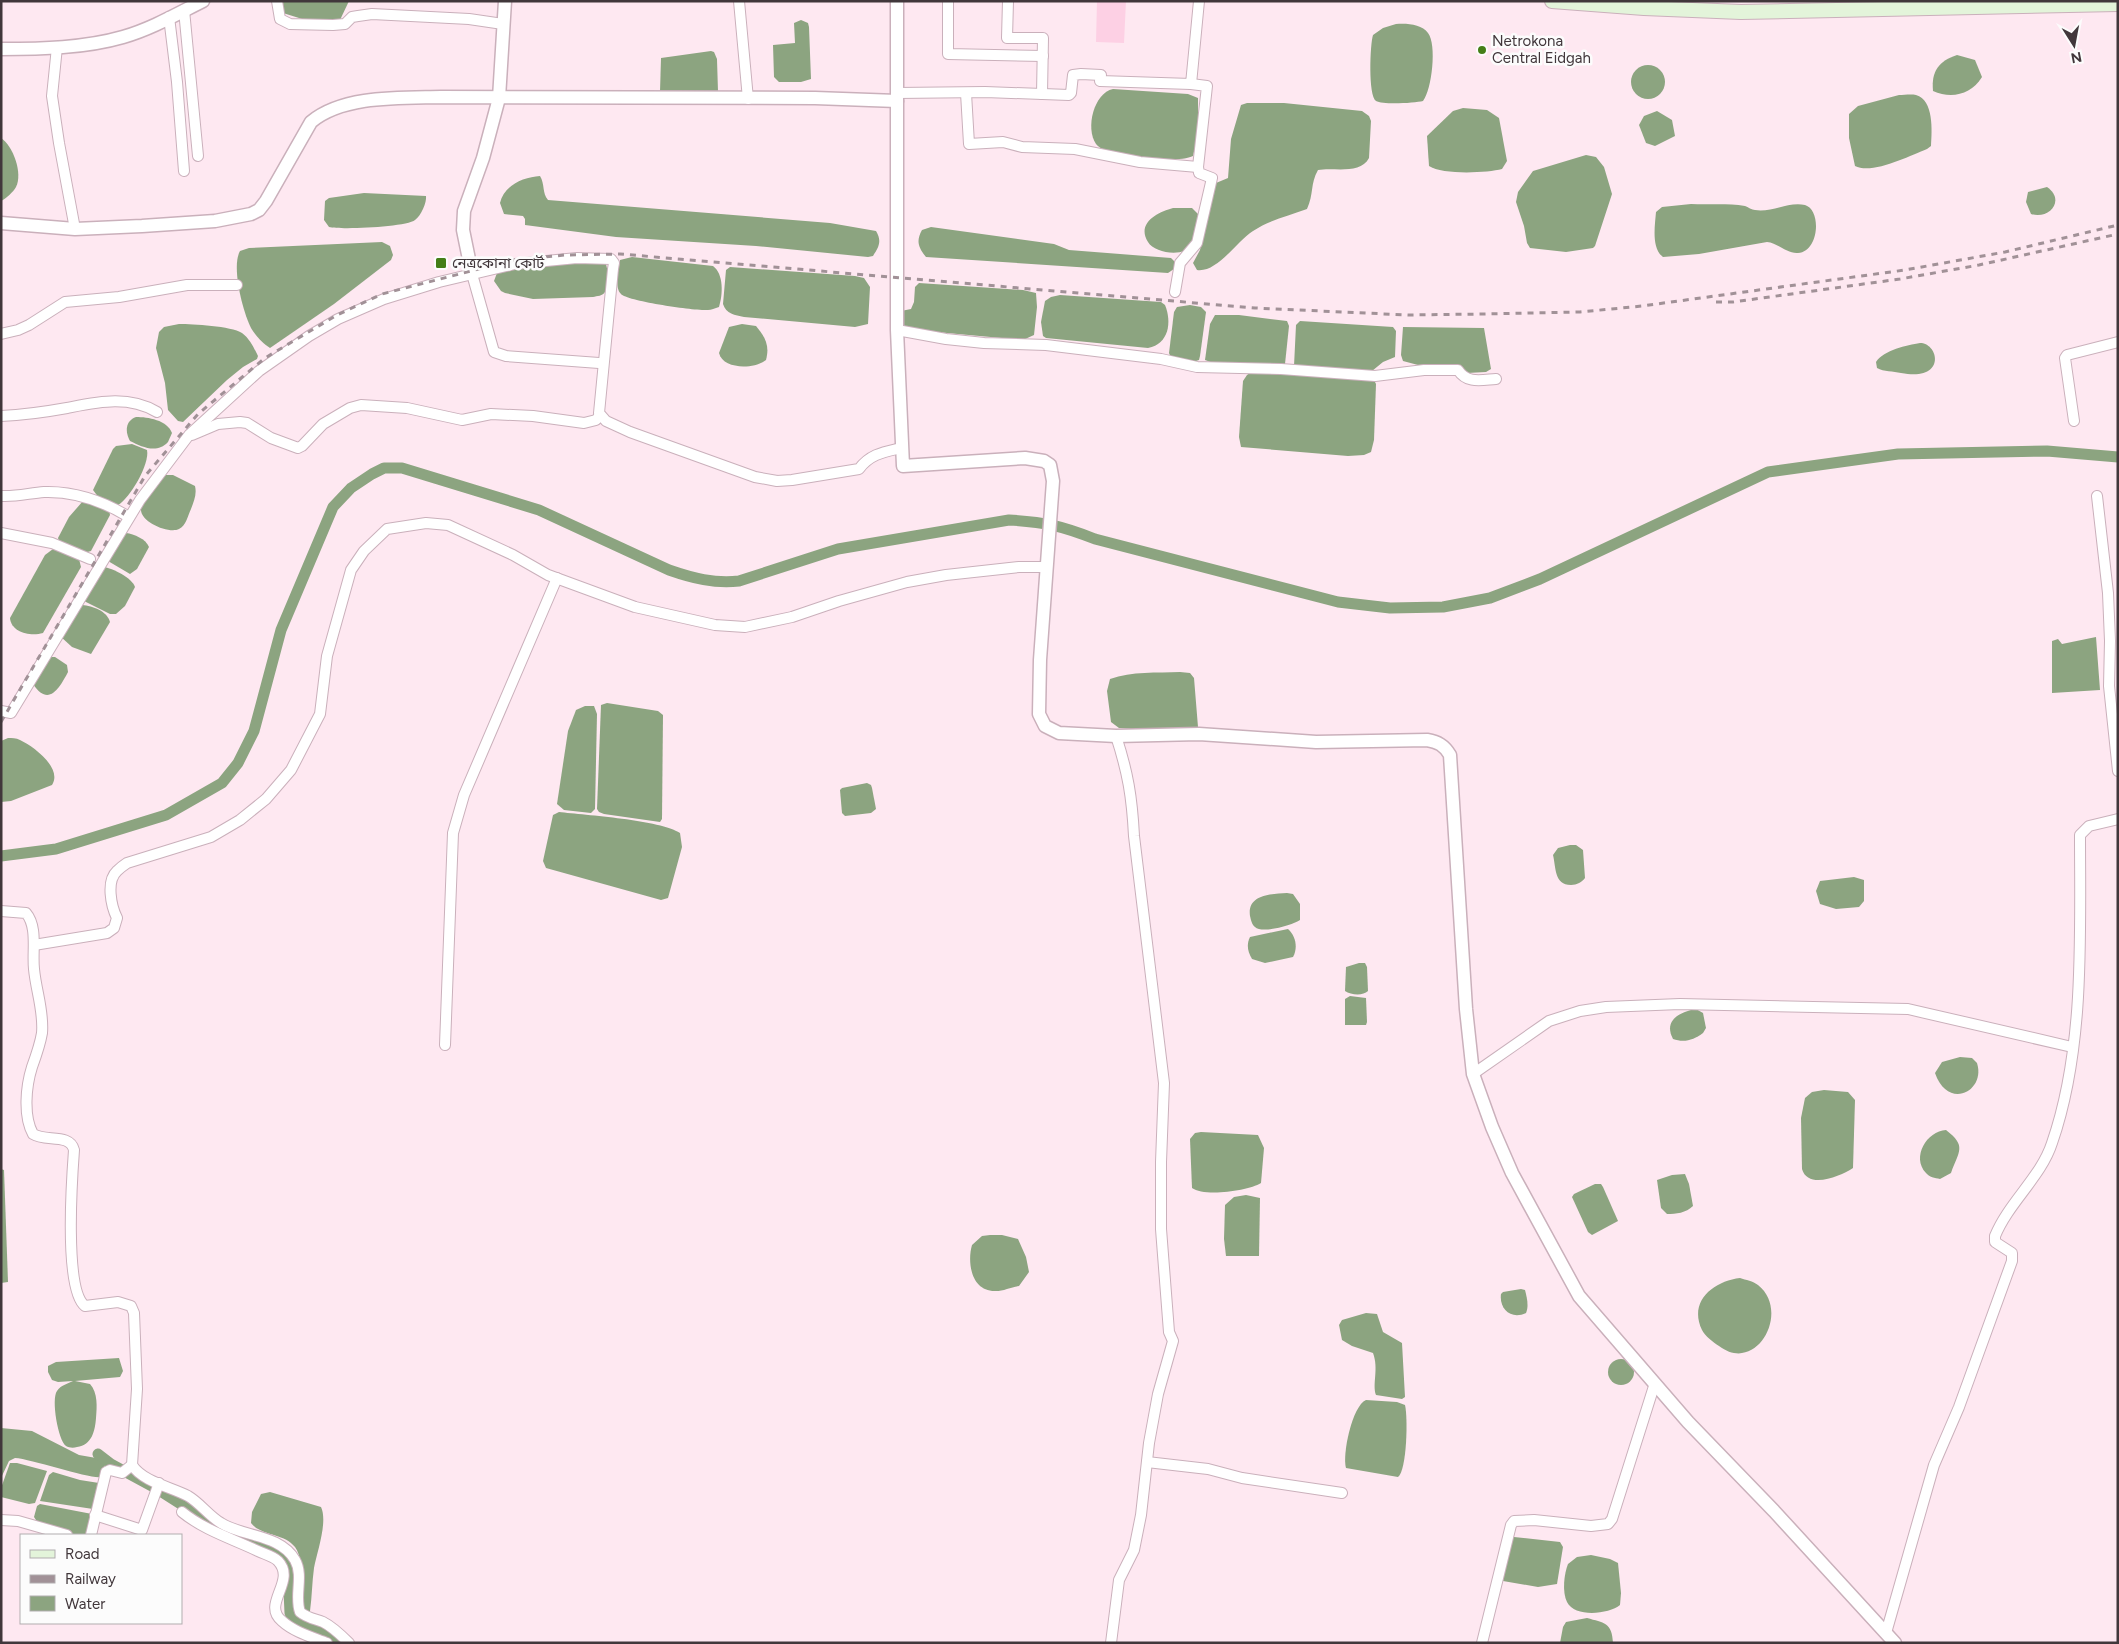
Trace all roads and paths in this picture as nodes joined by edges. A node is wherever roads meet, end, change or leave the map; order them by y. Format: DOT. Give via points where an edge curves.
graph roads {
  1 [pos="203,1"];
  2 [pos="277,1"];
  3 [pos="505,1"];
  4 [pos="740,1"];
  5 [pos="896,1"];
  6 [pos="948,1"];
  7 [pos="1008,1"];
  8 [pos="1199,1"];
  9 [pos="1552,1"];
  10 [pos="2118,4"];
  11 [pos="1770,6"];
  12 [pos="184,10"];
  13 [pos="169,18"];
  14 [pos="503,24"];
  15 [pos="57,47"];
  16 [pos="1,49"];
  17 [pos="1043,56"];
  18 [pos="1191,84"];
  19 [pos="966,93"];
  20 [pos="1042,94"];
  21 [pos="897,97"];
  22 [pos="499,98"];
  23 [pos="748,99"];
  24 [pos="198,156"];
  25 [pos="1198,167"];
  26 [pos="184,171"];
  27 [pos="1,223"];
  28 [pos="75,229"];
  29 [pos="472,274"];
  30 [pos="237,285"];
  31 [pos="1175,292"];
  32 [pos="897,330"];
  33 [pos="1,334"];
  34 [pos="2118,342"];
  35 [pos="599,363"];
  36 [pos="1496,379"];
  37 [pos="157,412"];
  38 [pos="600,415"];
  39 [pos="1,416"];
  40 [pos="2074,421"];
  41 [pos="189,435"];
  42 [pos="902,448"];
  43 [pos="1,496"];
  44 [pos="2097,496"];
  45 [pos="129,517"];
  46 [pos="1,533"];
  47 [pos="90,559"];
  48 [pos="1047,563"];
  49 [pos="557,578"];
  50 [pos="1,710"];
  51 [pos="1116,736"];
  52 [pos="2118,771"];
  53 [pos="2118,819"];
  54 [pos="1,911"];
  55 [pos="34,945"];
  56 [pos="445,1045"];
  57 [pos="2072,1047"];
  58 [pos="1473,1074"];
  59 [pos="1655,1382"];
  60 [pos="1147,1462"];
  61 [pos="132,1465"];
  62 [pos="158,1483"];
  63 [pos="1342,1493"];
  64 [pos="182,1512"];
  65 [pos="95,1515"];
  66 [pos="1,1520"];
  67 [pos="64,1534"];
  68 [pos="91,1534"];
  69 [pos="1891,1638"];
  70 [pos="327,1643"];
  71 [pos="349,1643"];
  72 [pos="1111,1643"];
  73 [pos="1482,1643"];
  1 -- 12 [label="street"];
  2 -- 14 [label="street" via="280,18 290,24 342,25 352,17 372,14"];
  3 -- 14 [label="street"];
  4 -- 23 [label="street"];
  5 -- 21 [label="street"];
  6 -- 17 [label="street" via="948,54"];
  7 -- 17 [label="street" via="1007,38 1043,38"];
  8 -- 18 [label="street"];
  9 -- 11 [label="main road" via="1644,8"];
  10 -- 11 [label="main road"];
  12 -- 13 [label="street"];
  12 -- 24 [label="street"];
  13 -- 15 [label="street" via="121,38"];
  13 -- 26 [label="street"];
  14 -- 22 [label="street"];
  15 -- 16 [label="street"];
  15 -- 28 [label="street" via="52,96"];
  17 -- 20 [label="street"];
  18 -- 20 [label="street" via="1100,81 1101,75 1081,74 1073,76 1069,95"];
  18 -- 25 [label="street" via="1208,86"];
  19 -- 20 [label="street"];
  19 -- 21 [label="street"];
  19 -- 25 [label="street" via="969,144 1003,142 1022,147 1075,149 1140,162"];
  21 -- 23 [label="street"];
  21 -- 32 [label="street"];
  22 -- 23 [label="street"];
  22 -- 28 [label="street" via="408,98 338,107 311,122 266,202 251,214 206,221"];
  22 -- 29 [label="street" via="464,211 463,230"];
  25 -- 31 [label="street" via="1199,173 1212,178 1197,243 1180,263"];
  27 -- 28 [label="street"];
  29 -- 35 [label="street" via="494,352 506,356"];
  29 -- 38 [label="street" via="540,260 611,259 614,263"];
  29 -- 41 [label="street" via="384,299 308,336 259,371"];
  30 -- 33 [label="street" via="187,285 119,297 65,302 29,325"];
  32 -- 36 [label="street" via="946,339 1046,345 1132,355 1198,367 1375,376 1458,370 1462,377 1471,380"];
  32 -- 42 [label="street"];
  34 -- 40 [label="street" via="2065,358"];
  37 -- 39 [label="street" via="142,404 121,400"];
  38 -- 41 [label="street" via="596,420 584,423 491,414 462,420 407,408 360,405 323,424 298,448 240,422 218,424"];
  38 -- 42 [label="street" via="630,432 734,471 777,481 859,469 866,460"];
  41 -- 45 [label="street"];
  42 -- 48 [label="street" via="903,466 906,467 1025,458 1050,465 1053,481"];
  43 -- 45 [label="street" via="66,493 102,502"];
  44 -- 52 [label="street" via="2108,592 2109,686"];
  45 -- 50 [label="street" via="11,712"];
  46 -- 47 [label="street" via="52,543"];
  48 -- 49 [label="street" via="927,578 792,617 745,627 715,625 635,607"];
  48 -- 51 [label="street" via="1040,660 1041,720 1044,726 1059,733"];
  49 -- 55 [label="street" via="448,525 426,523 387,529 364,551 351,570 326,656 320,714 291,770 266,799 212,837 127,863 116,872 112,881 112,908 117,918 114,928 108,933"];
  49 -- 56 [label="street" via="464,795 453,833"];
  51 -- 58 [label="street" via="1199,734 1316,742 1427,740 1444,746 1450,755"];
  51 -- 60 [label="street" via="1132,797 1164,1082 1161,1228 1169,1332 1173,1341 1158,1394"];
  53 -- 57 [label="street" via="2088,826 2080,836 2077,1008"];
  54 -- 55 [label="street" via="26,913 30,918"];
  55 -- 61 [label="street" via="34,967 43,1021 42,1036 30,1075 28,1122 32,1134 37,1137 73,1144 70,1231 77,1294 82,1304 124,1303 131,1306 134,1313 137,1390"];
  57 -- 58 [label="street" via="1908,1010 1680,1004 1623,1006 1596,1008 1549,1020"];
  57 -- 69 [label="street" via="2064,1101 2052,1144 2044,1162 2012,1204 1995,1236 1995,1242 2012,1253 2012,1261 1959,1407 1934,1465"];
  58 -- 59 [label="street" via="1512,1173 1579,1296"];
  59 -- 69 [label="street" via="1688,1422"];
  59 -- 73 [label="street" via="1608,1524 1591,1526 1514,1520"];
  60 -- 63 [label="street" via="1208,1469 1242,1478"];
  60 -- 72 [label="street" via="1141,1515 1134,1550 1119,1580"];
  61 -- 62 [label="street" via="139,1473"];
  61 -- 65 [label="street" via="122,1473 106,1472"];
  62 -- 65 [label="street" via="142,1530"];
  62 -- 71 [label="street" via="190,1497 221,1524 278,1544 288,1551 299,1571 300,1612 324,1623"];
  64 -- 70 [label="street" via="214,1532 279,1562 284,1582 275,1613 298,1631"];
  65 -- 68 [label="street"];
  66 -- 67 [label="street" via="18,1520"];
}
